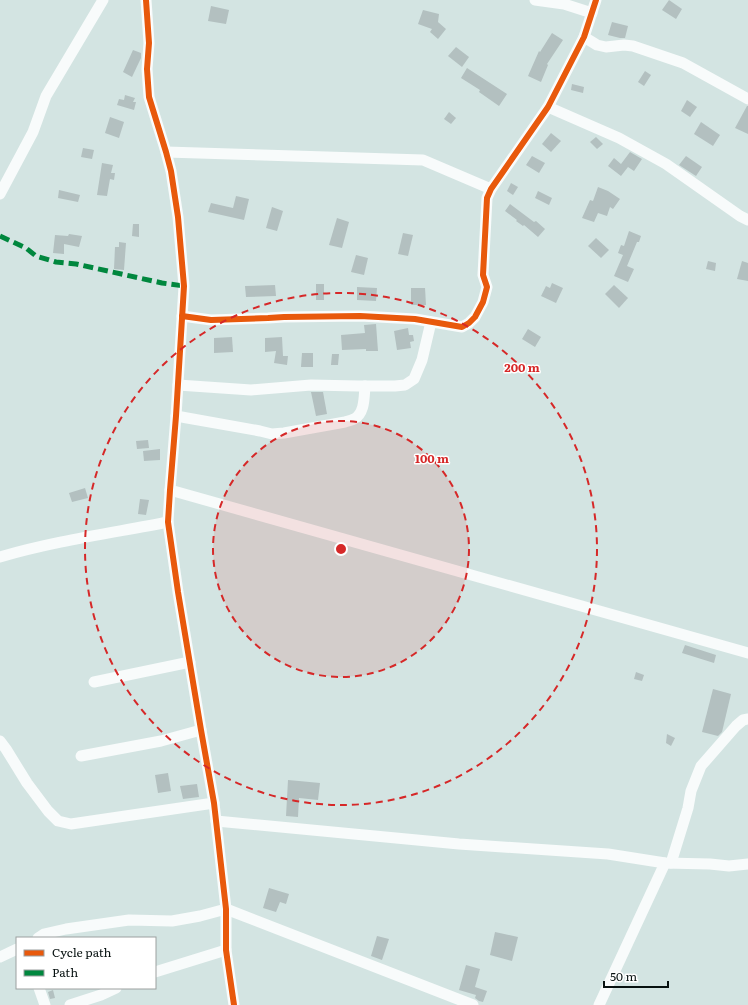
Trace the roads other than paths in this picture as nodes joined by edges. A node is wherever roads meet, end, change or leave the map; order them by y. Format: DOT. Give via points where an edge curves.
graph roads {
  1 [pos="103,0"];
  2 [pos="146,0"];
  3 [pos="535,0"];
  4 [pos="596,0"];
  5 [pos="592,13"];
  6 [pos="584,36"];
  7 [pos="748,99"];
  8 [pos="548,107"];
  9 [pos="166,152"];
  10 [pos="491,189"];
  11 [pos="0,194"];
  12 [pos="748,220"];
  13 [pos="182,316"];
  14 [pos="431,322"];
  15 [pos="178,385"];
  16 [pos="365,386"];
  17 [pos="176,416"];
  18 [pos="170,490"];
  19 [pos="168,522"];
  20 [pos="0,557"];
  21 [pos="748,653"];
  22 [pos="190,662"];
  23 [pos="94,682"];
  24 [pos="748,719"];
  25 [pos="201,730"];
  26 [pos="0,741"];
  27 [pos="81,756"];
  28 [pos="214,803"];
  29 [pos="216,821"];
  30 [pos="668,863"];
  31 [pos="748,864"];
  32 [pos="729,866"];
  33 [pos="748,868"];
  34 [pos="226,909"];
  35 [pos="40,937"];
  36 [pos="16,949"];
  37 [pos="226,950"];
  38 [pos="0,957"];
  39 [pos="156,972"];
  40 [pos="39,989"];
  41 [pos="114,989"];
  42 [pos="45,1005"];
  43 [pos="70,1005"];
  44 [pos="234,1005"];
  45 [pos="473,1005"];
  46 [pos="598,1005"];
  1 -- 11 [label="street" via="46,96 33,132"];
  2 -- 9 [label="street" via="149,97"];
  3 -- 5 [label="street" via="564,4"];
  4 -- 5 [label="street"];
  5 -- 6 [label="street"];
  6 -- 7 [label="street" via="597,45 633,46 684,63"];
  6 -- 8 [label="street"];
  8 -- 10 [label="street"];
  8 -- 12 [label="street" via="618,138 666,164"];
  9 -- 10 [label="street" via="423,160"];
  9 -- 13 [label="street" via="178,217 184,286"];
  10 -- 14 [label="street" via="487,198 483,275 486,288 483,302 475,317 462,327"];
  13 -- 14 [label="street" via="212,320 360,316"];
  13 -- 15 [label="street"];
  14 -- 16 [label="street" via="422,360 414,379 405,385"];
  15 -- 16 [label="street" via="251,390 311,385"];
  15 -- 17 [label="street"];
  16 -- 17 [label="street" via="362,409 359,416 354,419 284,434"];
  17 -- 18 [label="street"];
  18 -- 19 [label="street"];
  18 -- 21 [label="street"];
  19 -- 20 [label="street"];
  19 -- 22 [label="street"];
  22 -- 23 [label="street"];
  22 -- 25 [label="street"];
  24 -- 30 [label="street" via="736,726 701,766"];
  25 -- 27 [label="street" via="161,741"];
  25 -- 28 [label="street"];
  26 -- 28 [label="street" via="27,783 58,821 71,824"];
  28 -- 29 [label="street"];
  29 -- 30 [label="street" via="459,844 608,854"];
  29 -- 34 [label="street"];
  30 -- 32 [label="street"];
  30 -- 46 [label="street"];
  31 -- 32 [label="street"];
  32 -- 33 [label="street"];
  34 -- 35 [label="street" via="172,921 129,920 80,927"];
  34 -- 37 [label="street"];
  34 -- 45 [label="street"];
  36 -- 38 [label="street"];
  37 -- 39 [label="street"];
  37 -- 44 [label="street"];
  40 -- 42 [label="street"];
  41 -- 43 [label="street"];
}
